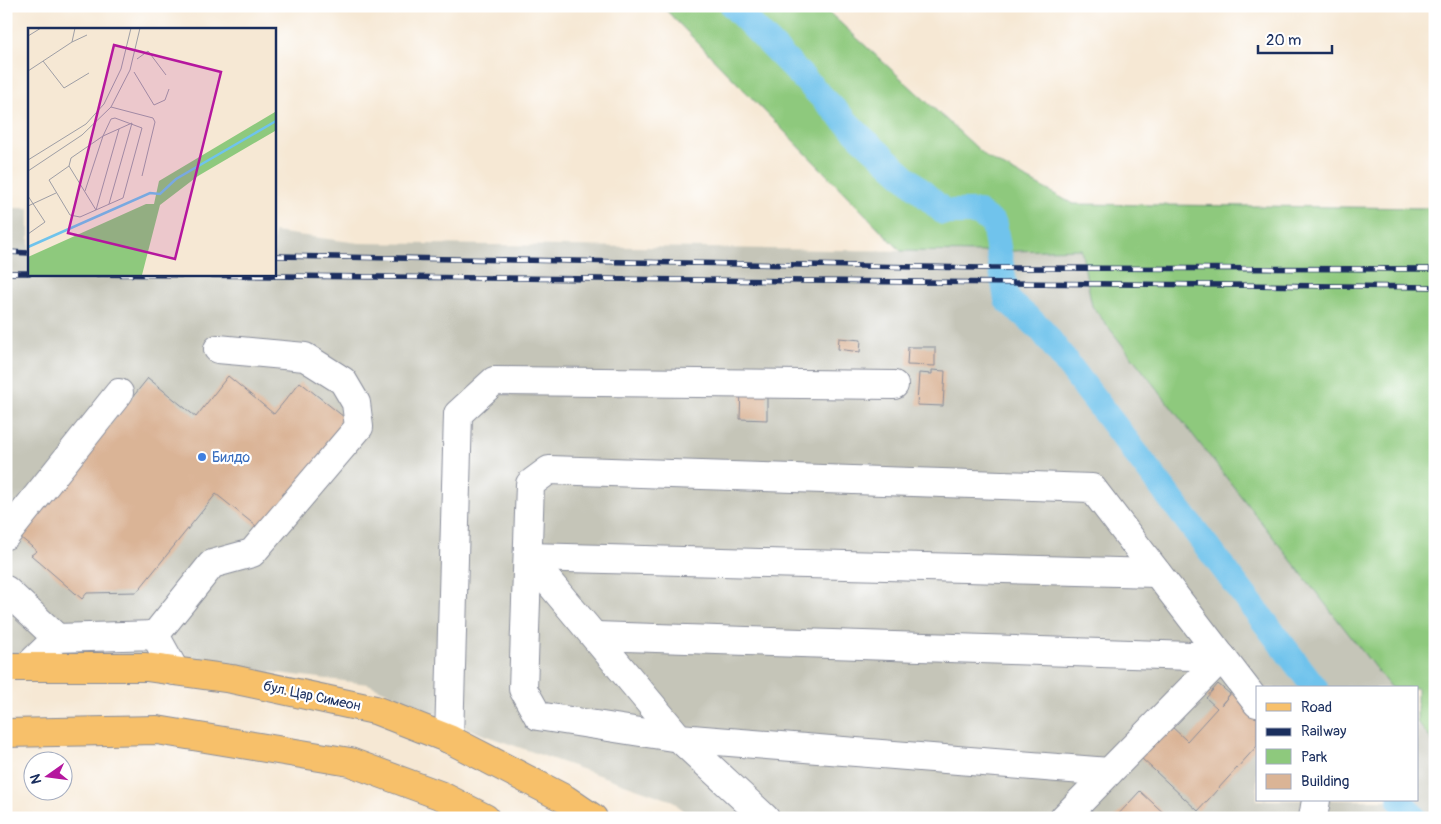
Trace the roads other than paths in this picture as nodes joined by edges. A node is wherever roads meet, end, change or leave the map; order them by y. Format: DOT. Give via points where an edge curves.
graph roads {
  1 [pos="218,349"];
  2 [pos="894,385"];
  3 [pos="120,393"];
  4 [pos="6,535"];
  5 [pos="528,557"];
  6 [pos="1157,573"];
  7 [pos="6,590"];
  8 [pos="155,635"];
  9 [pos="595,636"];
  10 [pos="57,638"];
  11 [pos="1222,657"];
  12 [pos="17,667"];
  13 [pos="175,671"];
  14 [pos="1256,702"];
  15 [pos="6,733"];
  16 [pos="679,738"];
  17 [pos="449,739"];
  18 [pos="1109,772"];
  19 [pos="1316,802"];
  20 [pos="485,818"];
  21 [pos="593,818"];
  22 [pos="765,818"];
  23 [pos="1064,818"];
  24 [pos="1313,818"];
  1 -- 8 [label="lane" via="305,357 343,381 356,403 359,427 252,553 212,564"];
  2 -- 17 [label="lane" via="494,381 458,414"];
  3 -- 4 [label="lane"];
  5 -- 6 [label="lane"];
  5 -- 6 [label="lane" via="530,484 549,470 1092,488"];
  5 -- 9 [label="lane"];
  5 -- 16 [label="lane" via="523,689 538,716"];
  6 -- 11 [label="lane"];
  7 -- 10 [label="lane"];
  8 -- 10 [label="lane"];
  8 -- 13 [label="lane"];
  9 -- 11 [label="lane"];
  9 -- 16 [label="lane"];
  10 -- 12 [label="lane"];
  11 -- 14 [label="lane"];
  11 -- 18 [label="lane"];
  12 -- 13 [label="main road, бул. Цар Симеон"];
  13 -- 17 [label="main road, бул. Цар Симеон" via="232,679 375,710"];
  15 -- 20 [label="main road" via="158,730 350,762 442,796"];
  16 -- 18 [label="lane"];
  16 -- 22 [label="lane"];
  17 -- 21 [label="main road, бул. Цар Симеон" via="565,799"];
  18 -- 23 [label="lane"];
  19 -- 24 [label="lane"];
}
